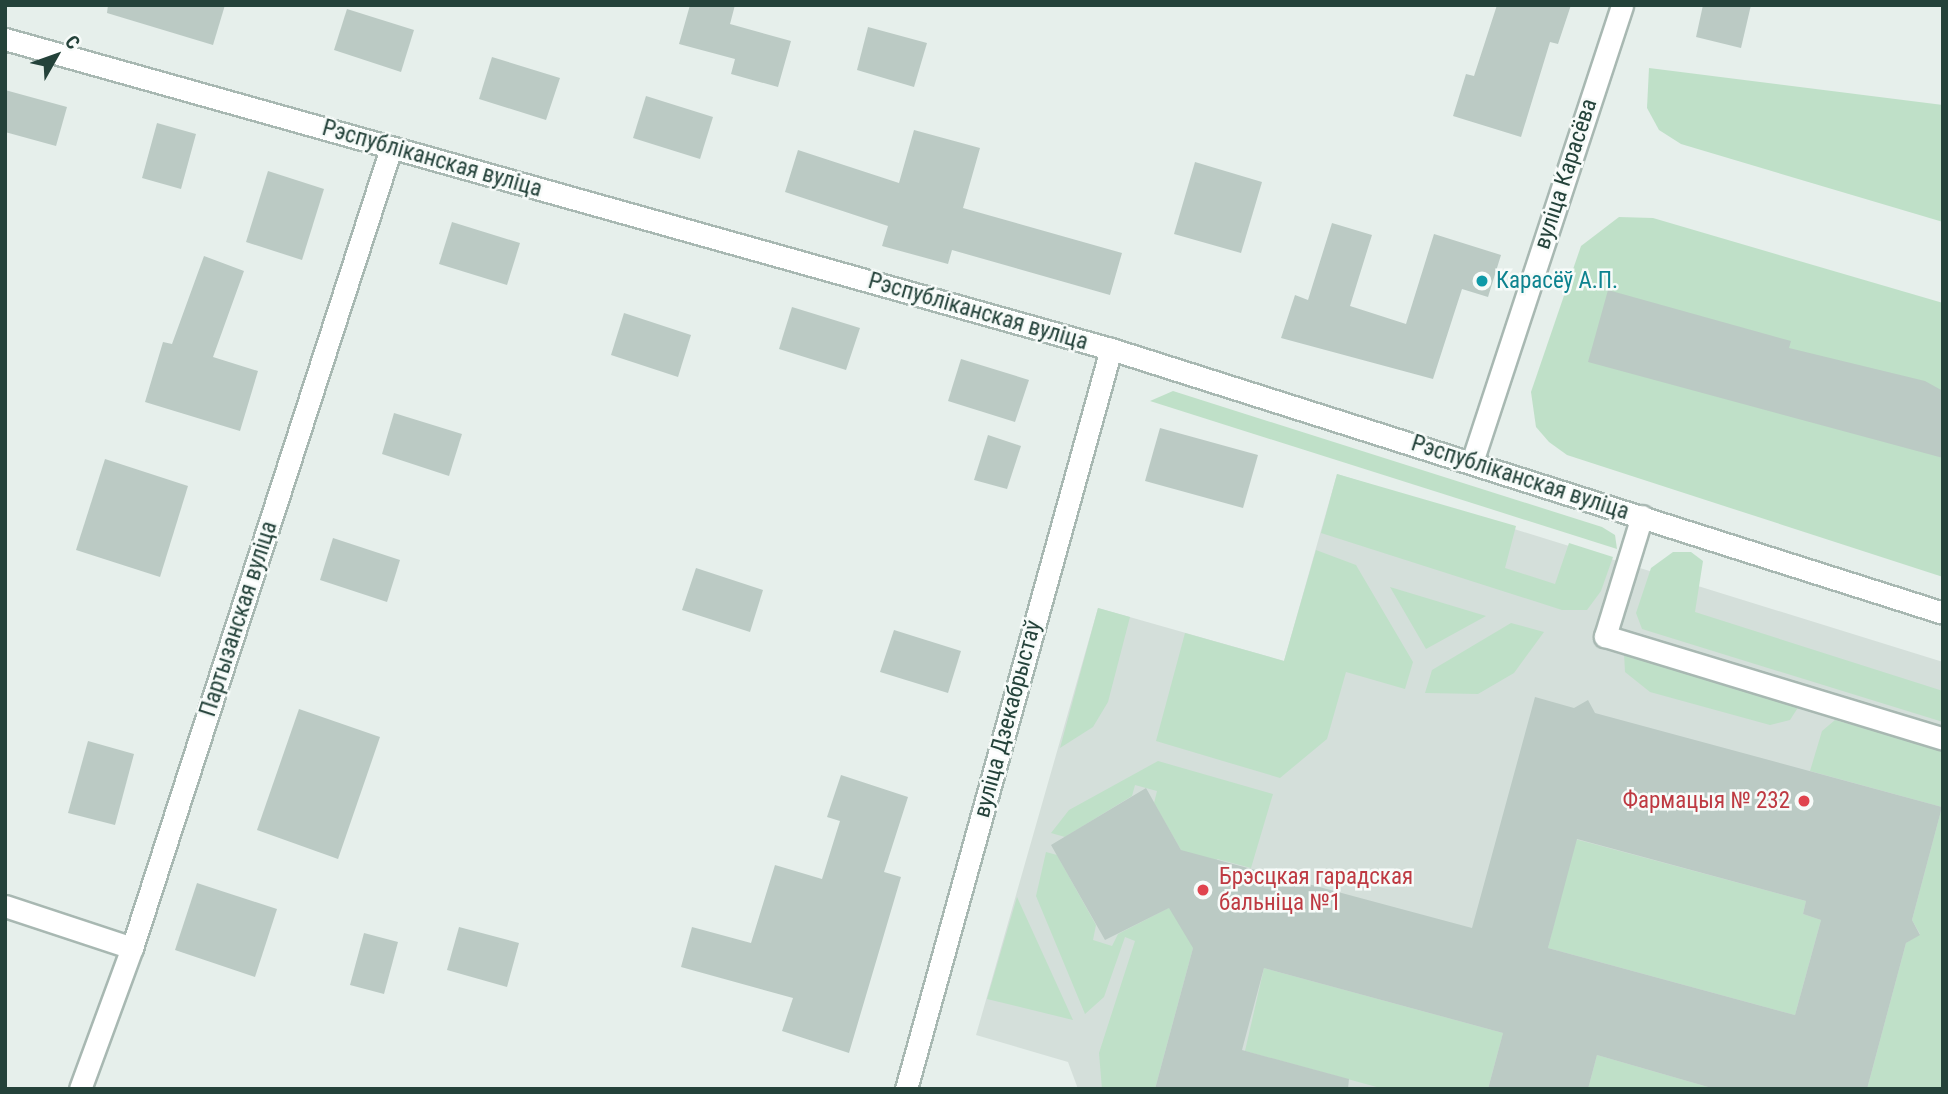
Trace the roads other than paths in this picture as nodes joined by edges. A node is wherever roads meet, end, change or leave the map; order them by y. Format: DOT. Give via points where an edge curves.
graph roads {
  1 [pos="1622,5"];
  2 [pos="5,39"];
  3 [pos="391,148"];
  4 [pos="1111,349"];
  5 [pos="1472,462"];
  6 [pos="1642,516"];
  7 [pos="1943,613"];
  8 [pos="1943,739"];
  9 [pos="5,906"];
  10 [pos="132,948"];
  11 [pos="80,1089"];
  12 [pos="906,1089"];
  1 -- 5 [label="street, вуліца Карасёва"];
  2 -- 3 [label="street, Рэспубліканская вуліца"];
  3 -- 4 [label="street, Рэспубліканская вуліца"];
  3 -- 10 [label="street, Партызанская вуліца"];
  4 -- 5 [label="street, Рэспубліканская вуліца"];
  4 -- 12 [label="street, вуліца Дзекабрыстаў"];
  5 -- 6 [label="street, Рэспубліканская вуліца"];
  6 -- 7 [label="street, Рэспубліканская вуліца"];
  6 -- 8 [label="street" via="1605,636"];
  9 -- 10 [label="street"];
  10 -- 11 [label="street, Партызанская вуліца"];
}
